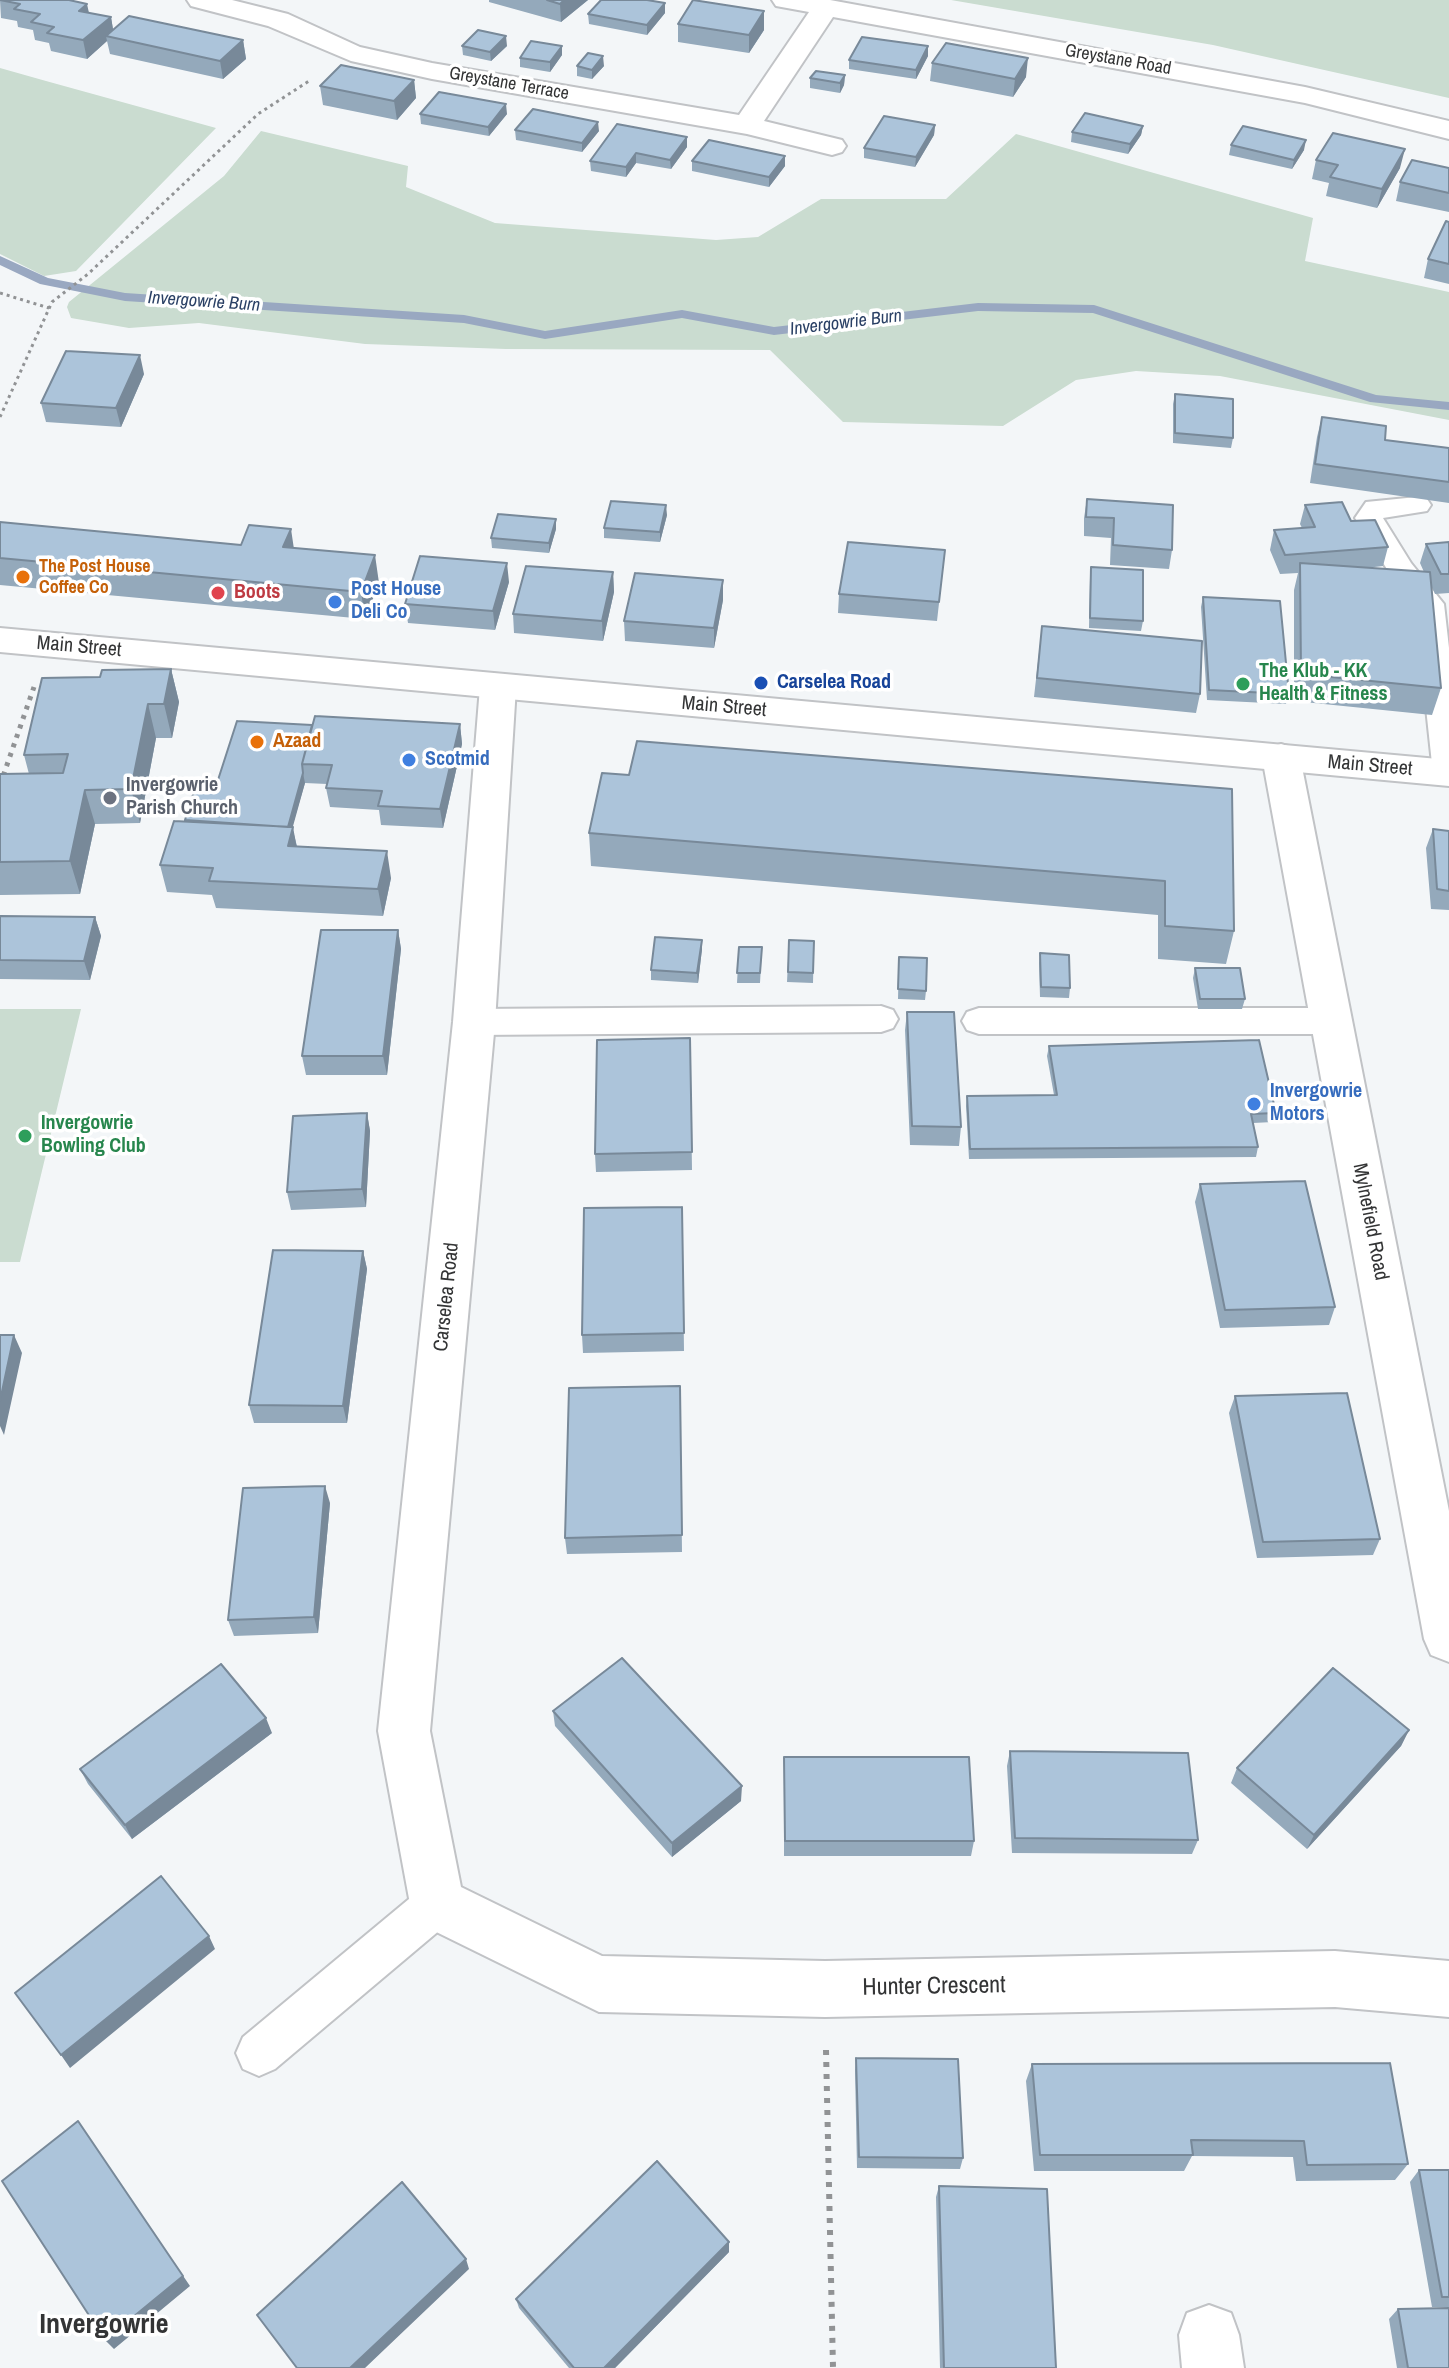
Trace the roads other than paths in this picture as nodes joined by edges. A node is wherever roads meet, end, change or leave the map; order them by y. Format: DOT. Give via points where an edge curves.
graph roads {
  1 [pos="200,0"];
  2 [pos="305,0"];
  3 [pos="785,0"];
  4 [pos="826,7"];
  5 [pos="278,20"];
  6 [pos="747,125"];
  7 [pos="1449,130"];
  8 [pos="832,146"];
  9 [pos="1417,505"];
  10 [pos="0,640"];
  11 [pos="498,687"];
  12 [pos="1281,757"];
  13 [pos="1449,773"];
  14 [pos="881,1019"];
  15 [pos="979,1021"];
  16 [pos="1332,1021"];
  17 [pos="474,1022"];
  18 [pos="1449,1639"];
  19 [pos="437,1904"];
  20 [pos="1449,1989"];
  21 [pos="259,2053"];
  1 -- 5 [label="street, Greystane Terrace"];
  2 -- 5 [label="street"];
  3 -- 4 [label="street, Greystane Road"];
  4 -- 6 [label="street"];
  4 -- 7 [label="street, Greystane Road" via="1305,95"];
  5 -- 6 [label="street, Greystane Terrace" via="351,53"];
  6 -- 8 [label="street, Greystane Terrace"];
  9 -- 13 [label="lane" via="1376,508 1369,518 1429,604"];
  10 -- 11 [label="street, Main Street"];
  11 -- 12 [label="street, Main Street"];
  11 -- 17 [label="street, Carselea Road"];
  12 -- 13 [label="street, Main Street"];
  12 -- 16 [label="street, Mylnefield Road"];
  14 -- 17 [label="lane"];
  15 -- 16 [label="lane"];
  16 -- 18 [label="street, Mylnefield Road"];
  17 -- 19 [label="street, Carselea Road" via="404,1731"];
  19 -- 20 [label="street, Hunter Crescent" via="599,1984 825,1989 1335,1979"];
  19 -- 21 [label="lane"];
}
